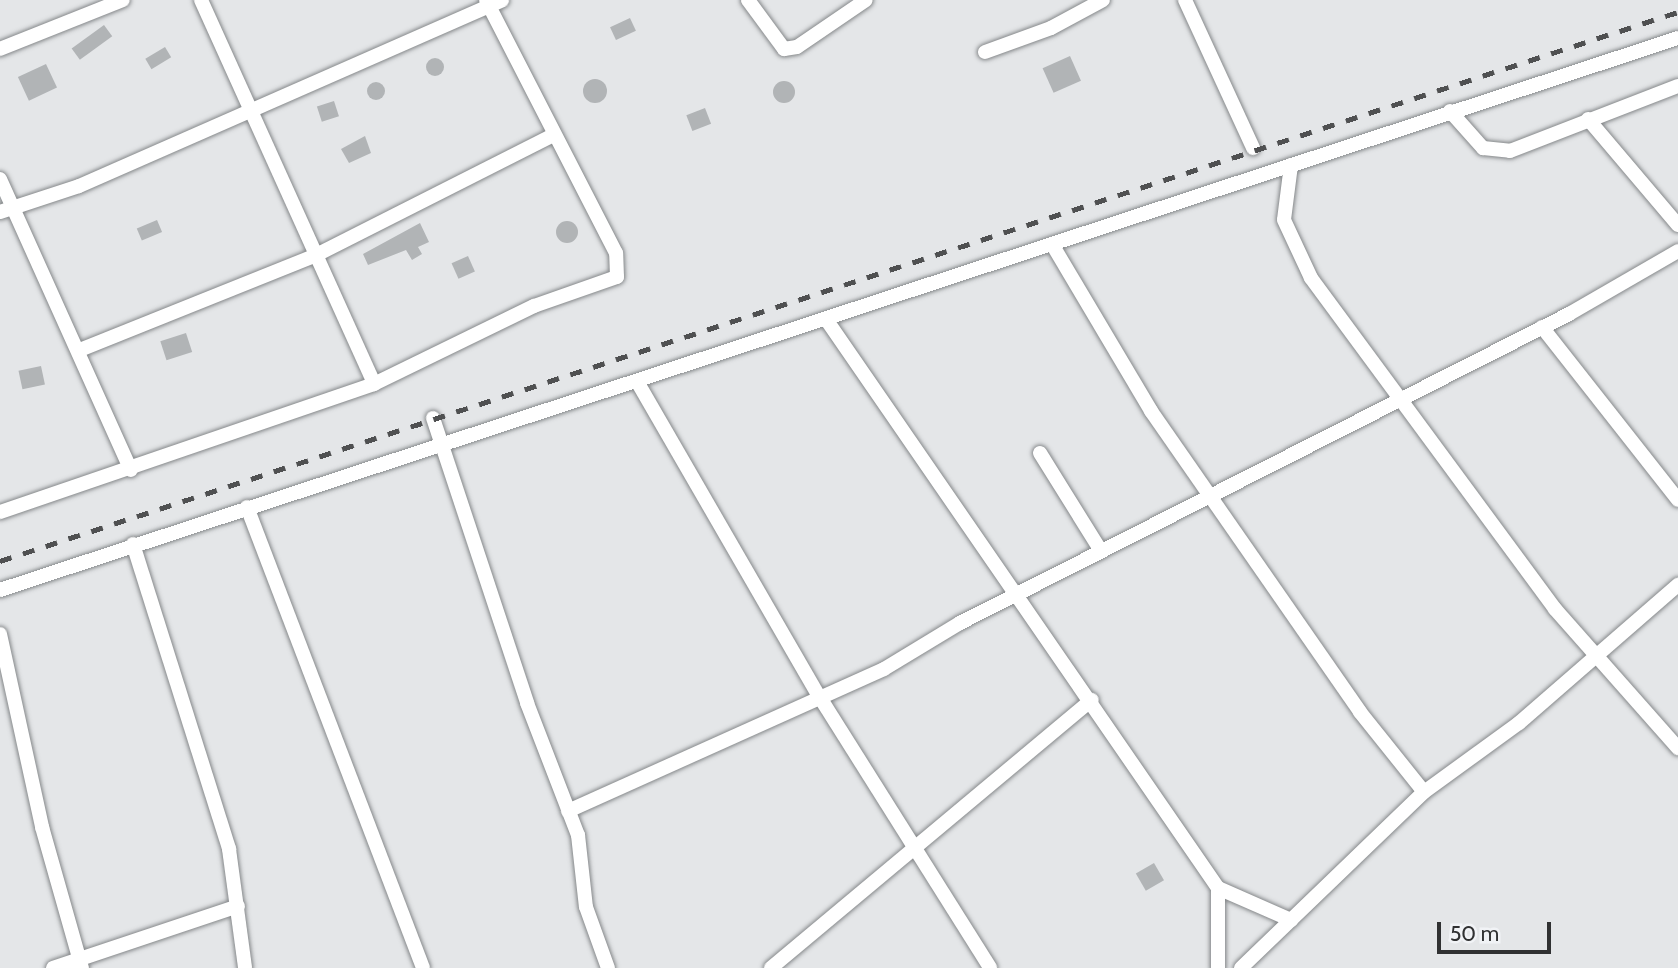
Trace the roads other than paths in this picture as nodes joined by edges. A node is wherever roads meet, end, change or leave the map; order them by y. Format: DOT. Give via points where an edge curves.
graph roads {
  1 [pos="123,0"];
  2 [pos="201,0"];
  3 [pos="748,0"];
  4 [pos="866,0"];
  5 [pos="1103,0"];
  6 [pos="1185,0"];
  7 [pos="492,2"];
  8 [pos="1678,38"];
  9 [pos="0,49"];
  10 [pos="985,51"];
  11 [pos="1678,86"];
  12 [pos="252,105"];
  13 [pos="1450,111"];
  14 [pos="1588,119"];
  15 [pos="552,136"];
  16 [pos="1253,148"];
  17 [pos="1291,165"];
  18 [pos="0,179"];
  19 [pos="7,210"];
  20 [pos="1678,225"];
  21 [pos="1052,244"];
  22 [pos="1678,251"];
  23 [pos="316,255"];
  24 [pos="828,322"];
  25 [pos="1542,327"];
  26 [pos="79,350"];
  27 [pos="638,383"];
  28 [pos="374,384"];
  29 [pos="1396,397"];
  30 [pos="433,418"];
  31 [pos="442,443"];
  32 [pos="1040,453"];
  33 [pos="131,470"];
  34 [pos="1211,493"];
  35 [pos="1678,500"];
  36 [pos="247,507"];
  37 [pos="0,512"];
  38 [pos="133,544"];
  39 [pos="1101,551"];
  40 [pos="1678,585"];
  41 [pos="0,590"];
  42 [pos="1020,595"];
  43 [pos="0,634"];
  44 [pos="1598,658"];
  45 [pos="819,696"];
  46 [pos="1092,700"];
  47 [pos="1678,747"];
  48 [pos="1424,792"];
  49 [pos="568,811"];
  50 [pos="916,851"];
  51 [pos="1218,888"];
  52 [pos="238,906"];
  53 [pos="1291,920"];
  54 [pos="80,963"];
  55 [pos="53,968"];
  56 [pos="245,968"];
  57 [pos="423,968"];
  58 [pos="608,968"];
  59 [pos="771,968"];
  60 [pos="990,968"];
  61 [pos="1218,968"];
  62 [pos="1241,968"];
  1 -- 9 [label="street"];
  2 -- 12 [label="street"];
  3 -- 4 [label="street" via="784,49 797,47"];
  5 -- 10 [label="street" via="1051,29"];
  6 -- 16 [label="street"];
  7 -- 12 [label="street"];
  7 -- 15 [label="street"];
  8 -- 13 [label="street"];
  11 -- 14 [label="street"];
  12 -- 19 [label="street" via="79,186"];
  12 -- 23 [label="street"];
  13 -- 14 [label="street" via="1473,140 1495,152"];
  13 -- 17 [label="street"];
  14 -- 20 [label="street"];
  15 -- 23 [label="street"];
  15 -- 28 [label="street" via="616,253 617,277 534,306"];
  17 -- 21 [label="street"];
  17 -- 29 [label="street" via="1284,220 1289,240"];
  18 -- 19 [label="street"];
  19 -- 26 [label="street"];
  21 -- 24 [label="street"];
  21 -- 34 [label="street" via="1125,372"];
  22 -- 25 [label="street"];
  23 -- 26 [label="street"];
  23 -- 28 [label="street"];
  24 -- 27 [label="street"];
  24 -- 42 [label="street"];
  25 -- 29 [label="street"];
  25 -- 35 [label="street"];
  26 -- 33 [label="street"];
  27 -- 31 [label="street"];
  27 -- 45 [label="street"];
  28 -- 33 [label="street"];
  29 -- 34 [label="street"];
  29 -- 44 [label="street"];
  30 -- 31 [label="street"];
  31 -- 36 [label="street"];
  31 -- 49 [label="street"];
  32 -- 39 [label="street"];
  33 -- 37 [label="street"];
  34 -- 39 [label="street"];
  34 -- 48 [label="street" via="1360,712"];
  36 -- 38 [label="street"];
  36 -- 57 [label="street"];
  38 -- 41 [label="street"];
  38 -- 52 [label="street" via="224,828"];
  39 -- 42 [label="street"];
  40 -- 44 [label="street"];
  42 -- 45 [label="street"];
  42 -- 46 [label="street"];
  43 -- 54 [label="street"];
  44 -- 47 [label="street"];
  44 -- 48 [label="street"];
  45 -- 49 [label="street"];
  45 -- 50 [label="street"];
  46 -- 50 [label="street"];
  46 -- 51 [label="street"];
  48 -- 53 [label="street"];
  49 -- 58 [label="street" via="583,851 586,907"];
  50 -- 59 [label="street"];
  50 -- 60 [label="street"];
  51 -- 53 [label="street"];
  51 -- 61 [label="street"];
  52 -- 54 [label="street"];
  52 -- 56 [label="street"];
  53 -- 62 [label="street"];
  54 -- 55 [label="street"];
}
